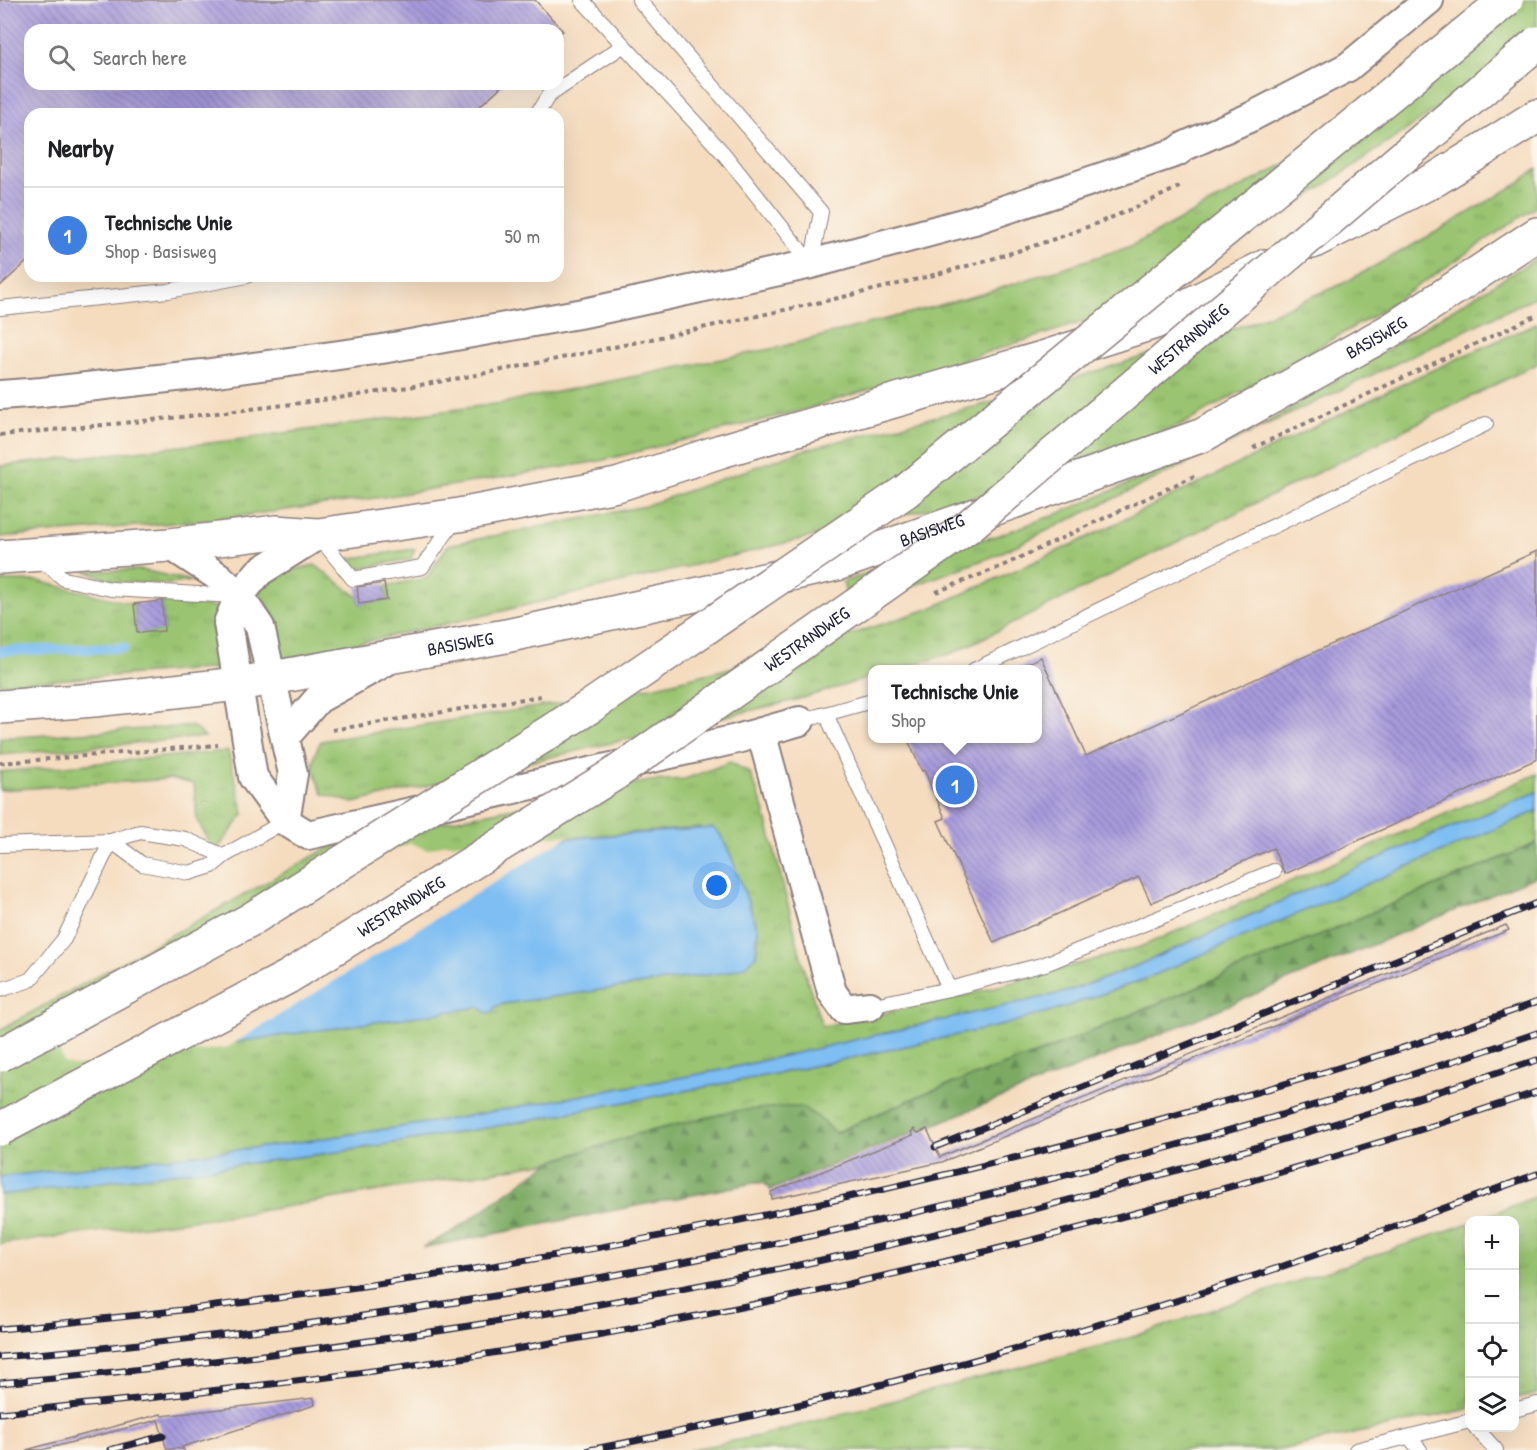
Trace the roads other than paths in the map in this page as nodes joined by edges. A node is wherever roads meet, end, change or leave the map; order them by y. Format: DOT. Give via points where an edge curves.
graph roads {
  1 [pos="582,0"];
  2 [pos="639,0"];
  3 [pos="1429,0"];
  4 [pos="1506,0"];
  5 [pos="1537,43"];
  6 [pos="624,45"];
  7 [pos="564,85"];
  8 [pos="557,90"];
  9 [pos="541,108"];
  10 [pos="1537,116"];
  11 [pos="1537,234"];
  12 [pos="811,264"];
  13 [pos="216,282"];
  14 [pos="0,308"];
  15 [pos="0,394"];
  16 [pos="1486,424"];
  17 [pos="459,515"];
  18 [pos="318,535"];
  19 [pos="170,545"];
  20 [pos="36,555"];
  21 [pos="0,557"];
  22 [pos="239,596"];
  23 [pos="399,655"];
  24 [pos="982,665"];
  25 [pos="271,677"];
  26 [pos="238,684"];
  27 [pos="868,702"];
  28 [pos="0,707"];
  29 [pos="813,717"];
  30 [pos="761,732"];
  31 [pos="285,737"];
  32 [pos="285,821"];
  33 [pos="111,841"];
  34 [pos="0,845"];
  35 [pos="224,856"];
  36 [pos="1274,871"];
  37 [pos="949,989"];
  38 [pos="0,990"];
  39 [pos="870,1006"];
  40 [pos="0,1055"];
  41 [pos="0,1129"];
  42 [pos="1537,1405"];
  43 [pos="1519,1409"];
  44 [pos="1465,1422"];
  45 [pos="1480,1432"];
  46 [pos="1409,1437"];
  47 [pos="1356,1450"];
  48 [pos="1420,1450"];
  49 [pos="1496,1450"];
  1 -- 6 [label="lane"];
  2 -- 12 [label="lane" via="821,212"];
  3 -- 12 [label="street" via="1348,67 1177,152 974,220"];
  4 -- 40 [label="main road, bridge" via="906,491 591,706 250,920"];
  5 -- 41 [label="main road, WESTRANDWEG, bridge" via="960,533 616,773 288,976"];
  6 -- 7 [label="lane"];
  6 -- 12 [label="lane" via="724,154"];
  8 -- 9 [label="lane"];
  10 -- 17 [label="main road" via="1436,179 1155,322 617,485"];
  11 -- 23 [label="main road, BASISWEG" via="1391,330 1203,435 837,564 506,636"];
  12 -- 15 [label="street" via="584,313 382,349 203,374"];
  13 -- 14 [label="lane" via="168,291"];
  16 -- 24 [label="lane"];
  17 -- 18 [label="main road"];
  17 -- 18 [label="lane" via="422,567 353,579"];
  18 -- 19 [label="main road" via="276,532"];
  18 -- 22 [label="street" via="259,572"];
  19 -- 20 [label="main road"];
  19 -- 22 [label="street" via="219,577"];
  20 -- 21 [label="main road"];
  20 -- 22 [label="lane" via="64,579 111,590"];
  22 -- 25 [label="street" via="260,627"];
  22 -- 26 [label="street" via="228,624"];
  23 -- 25 [label="main road, BASISWEG"];
  23 -- 31 [label="street" via="318,699"];
  25 -- 26 [label="main road, BASISWEG"];
  25 -- 31 [label="street"];
  26 -- 28 [label="main road, BASISWEG"];
  26 -- 32 [label="street" via="253,777"];
  27 -- 29 [label="lane"];
  29 -- 30 [label="street"];
  29 -- 37 [label="lane"];
  30 -- 32 [label="street" via="308,835"];
  30 -- 39 [label="street" via="831,992 844,1009"];
  31 -- 32 [label="street" via="293,774"];
  32 -- 35 [label="lane"];
  33 -- 34 [label="lane"];
  33 -- 35 [label="lane" via="140,832 186,839"];
  33 -- 35 [label="lane" via="142,864 189,873 212,866"];
  33 -- 38 [label="lane" via="64,939 30,980"];
  36 -- 37 [label="lane" via="1045,964"];
  37 -- 39 [label="lane"];
  42 -- 43 [label="lane"];
  44 -- 46 [label="lane"];
  45 -- 49 [label="lane"];
  46 -- 47 [label="lane"];
  46 -- 48 [label="lane"];
}
